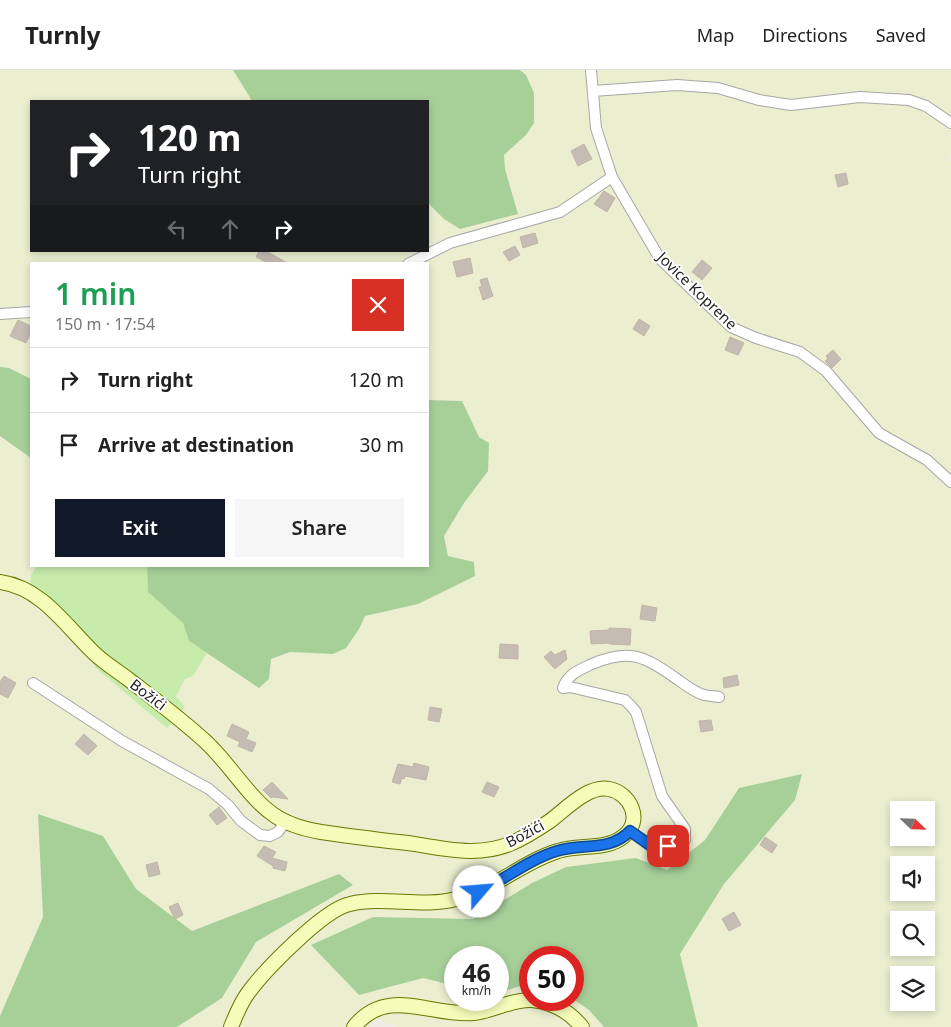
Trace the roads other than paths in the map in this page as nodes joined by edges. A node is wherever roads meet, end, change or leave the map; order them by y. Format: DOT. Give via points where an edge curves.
graph roads {
  1 [pos="591,70"];
  2 [pos="593,90"];
  3 [pos="951,123"];
  4 [pos="612,177"];
  5 [pos="412,262"];
  6 [pos="30,312"];
  7 [pos="0,314"];
  8 [pos="951,482"];
  9 [pos="0,582"];
  10 [pos="33,683"];
  11 [pos="719,697"];
  12 [pos="286,822"];
  13 [pos="630,831"];
  14 [pos="519,1001"];
  15 [pos="565,1011"];
  16 [pos="231,1027"];
  17 [pos="354,1027"];
  18 [pos="582,1027"];
  1 -- 2 [label="street, Jovice Koprene"];
  2 -- 3 [label="street" via="677,85 718,88 791,105 860,97 909,100 926,106"];
  2 -- 4 [label="street, Jovice Koprene" via="596,128"];
  4 -- 5 [label="street" via="560,212 450,243"];
  4 -- 8 [label="street, Jovice Koprene" via="660,258 731,327 800,352 826,371 879,433 927,460"];
  6 -- 7 [label="street"];
  9 -- 12 [label="main road, Božići" via="24,589 41,599 95,655 205,741 264,807"];
  10 -- 12 [label="street" via="122,741 209,788 241,821 260,834 270,836"];
  11 -- 13 [label="street" via="702,694 655,664 635,656 609,657 574,672 565,681 563,688 625,700 636,712 662,796 682,823 686,835 685,840 678,844 654,848"];
  12 -- 13 [label="main road, Božići" via="319,832 487,851 523,838 581,798 605,789 616,791 631,805 634,816"];
  13 -- 16 [label="main road, Božići" via="607,844 556,851 479,892 458,899 372,901 342,906 315,924 257,982 246,996"];
  14 -- 17 [label="main road" via="467,1013 390,1005 368,1013"];
  15 -- 18 [label="main road"];
}
